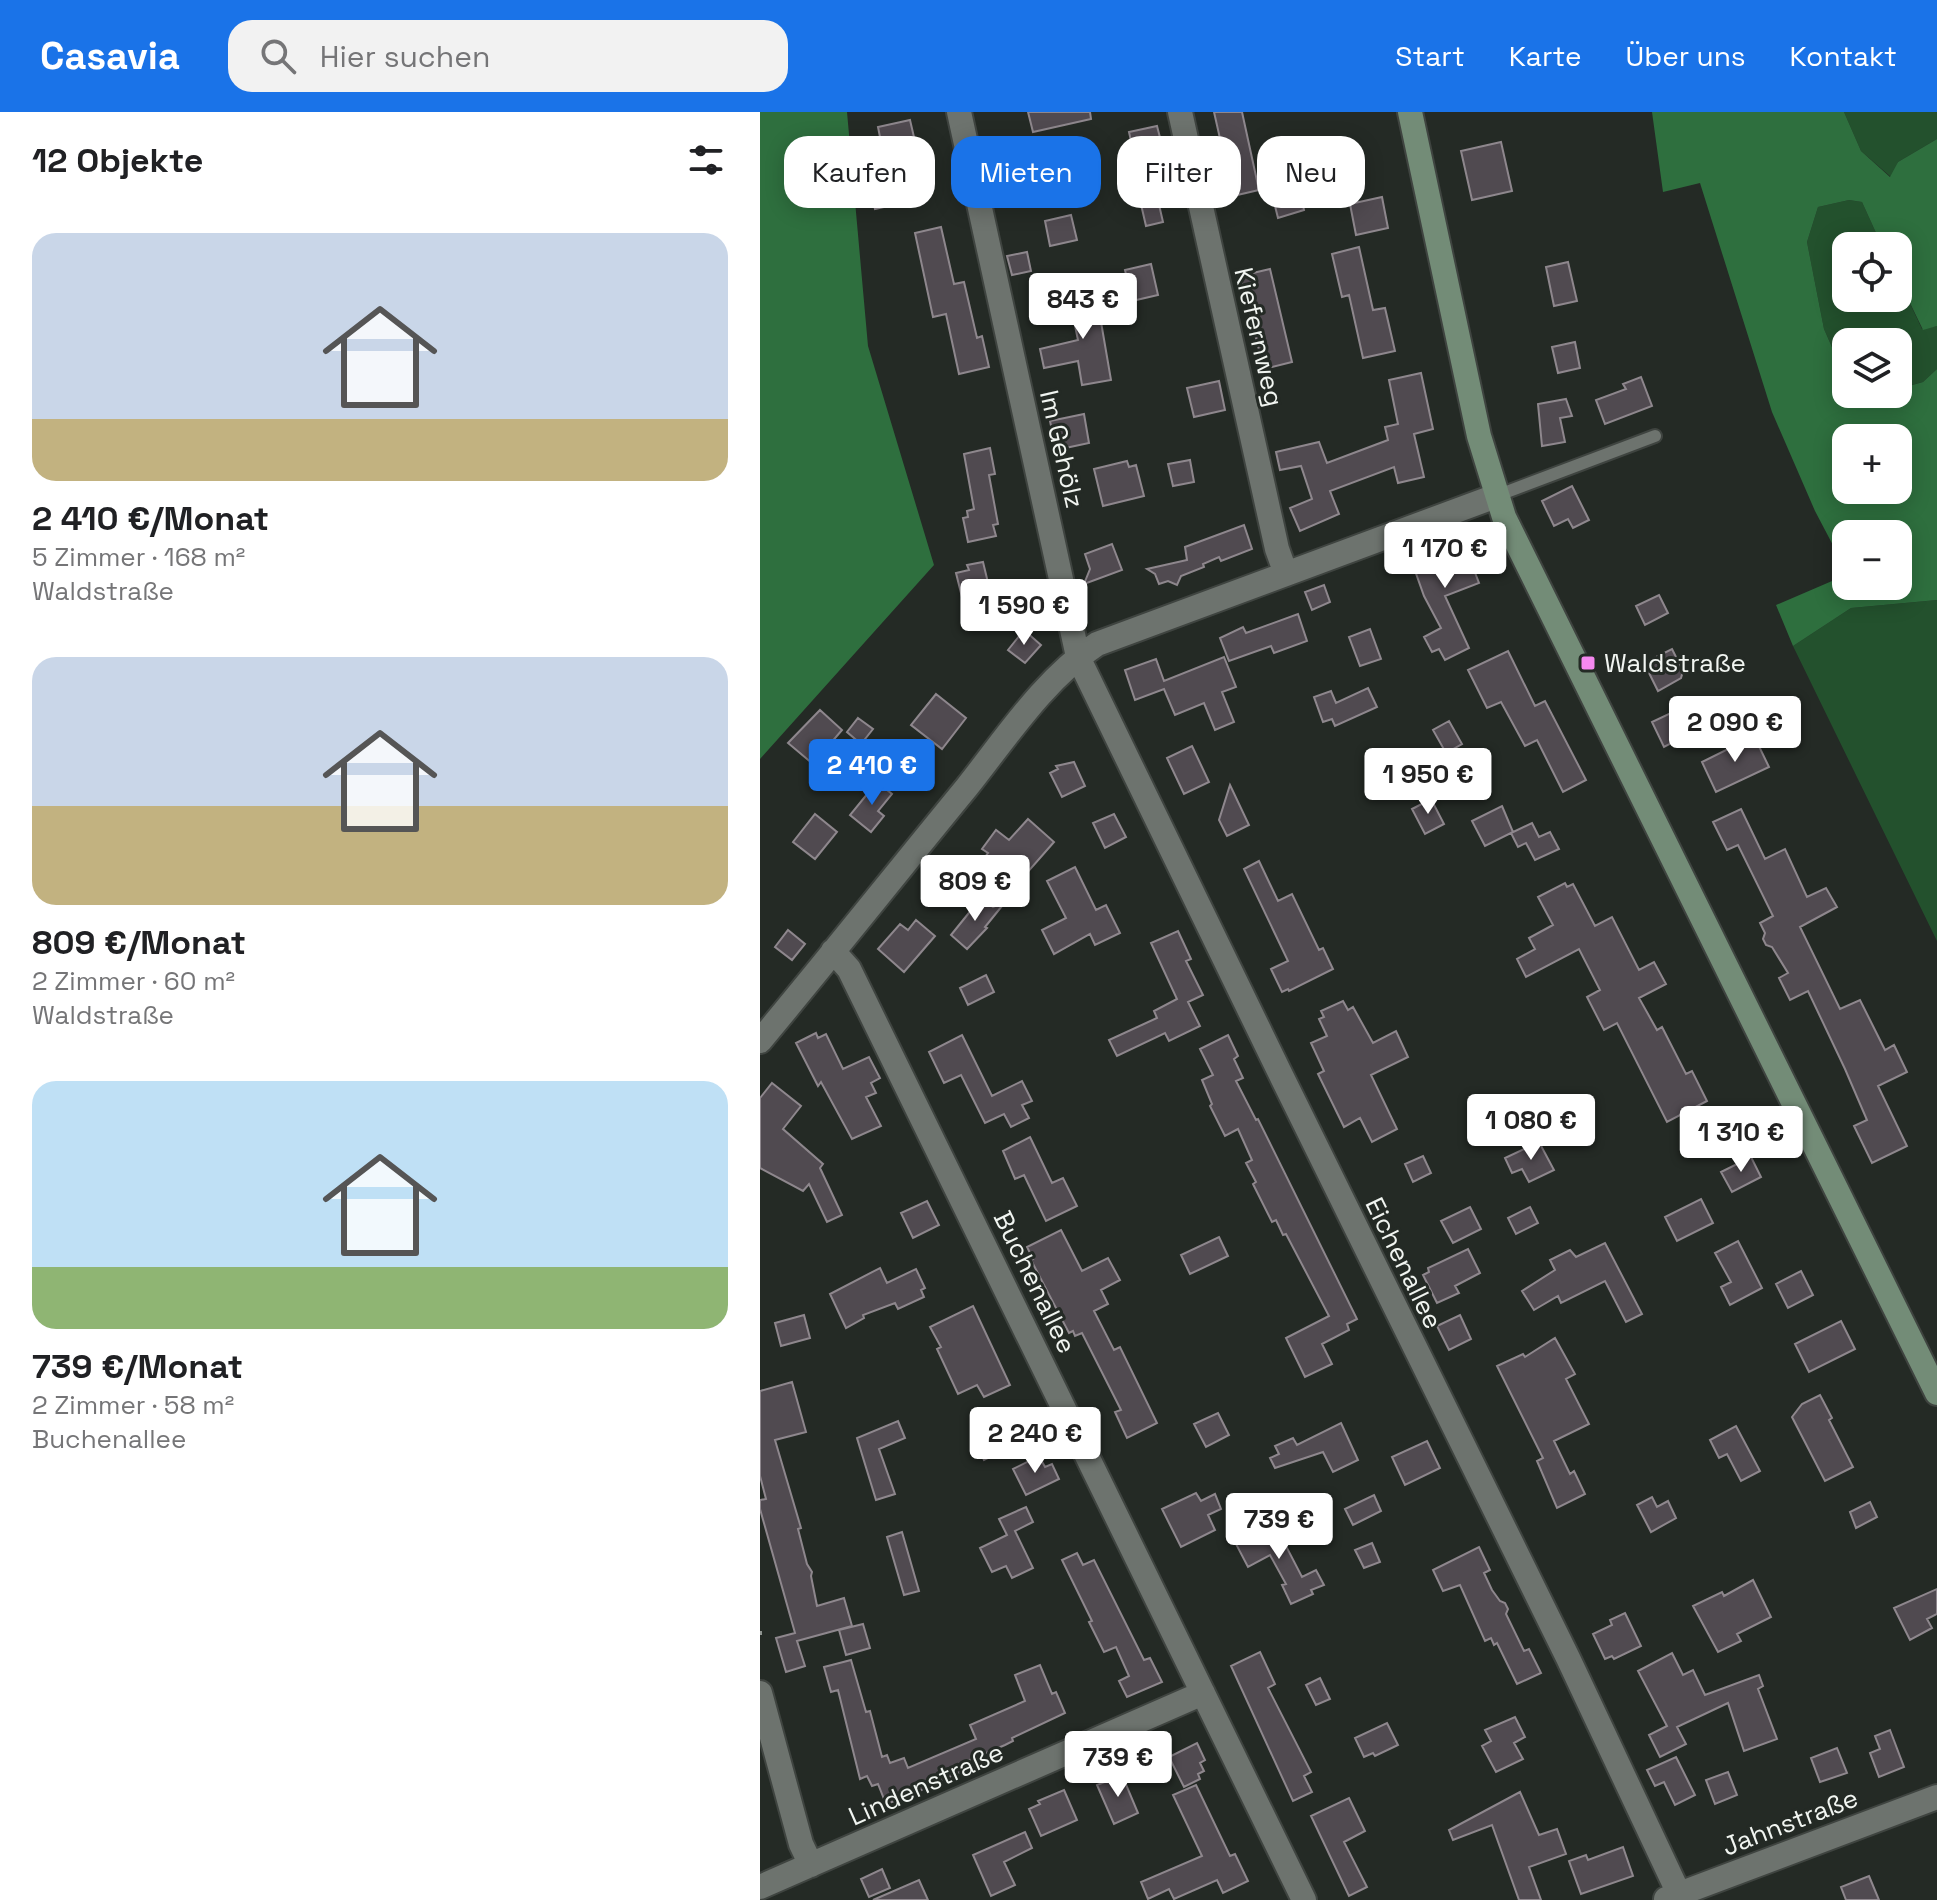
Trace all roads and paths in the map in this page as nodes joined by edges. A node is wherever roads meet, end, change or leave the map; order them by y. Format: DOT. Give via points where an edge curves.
graph roads {
  1 [pos="959,112"];
  2 [pos="1180,112"];
  3 [pos="1410,112"];
  4 [pos="1655,436"];
  5 [pos="1496,496"];
  6 [pos="1286,574"];
  7 [pos="1078,657"];
  8 [pos="833,951"];
  9 [pos="760,1041"];
  10 [pos="1937,1393"];
  11 [pos="760,1693"];
  12 [pos="1203,1693"];
  13 [pos="1937,1797"];
  14 [pos="811,1865"];
  15 [pos="760,1887"];
  16 [pos="1671,1897"];
  17 [pos="1304,1900"];
  1 -- 7 [label="street, Im Gehölz"];
  2 -- 6 [label="street, Kiefernweg"];
  3 -- 5 [label="street"];
  4 -- 5 [label="lane"];
  5 -- 6 [label="street"];
  5 -- 10 [label="street"];
  6 -- 7 [label="street" via="1097,644"];
  7 -- 8 [label="street"];
  7 -- 16 [label="street, Eichenallee" via="1568,1658"];
  8 -- 9 [label="street"];
  8 -- 12 [label="street, Buchenallee" via="849,969 923,1115"];
  11 -- 14 [label="street"];
  12 -- 14 [label="street, Lindenstraße"];
  12 -- 17 [label="street, Buchenallee"];
  13 -- 16 [label="street, Jahnstraße"];
  14 -- 15 [label="street, Lindenstraße"];
}
